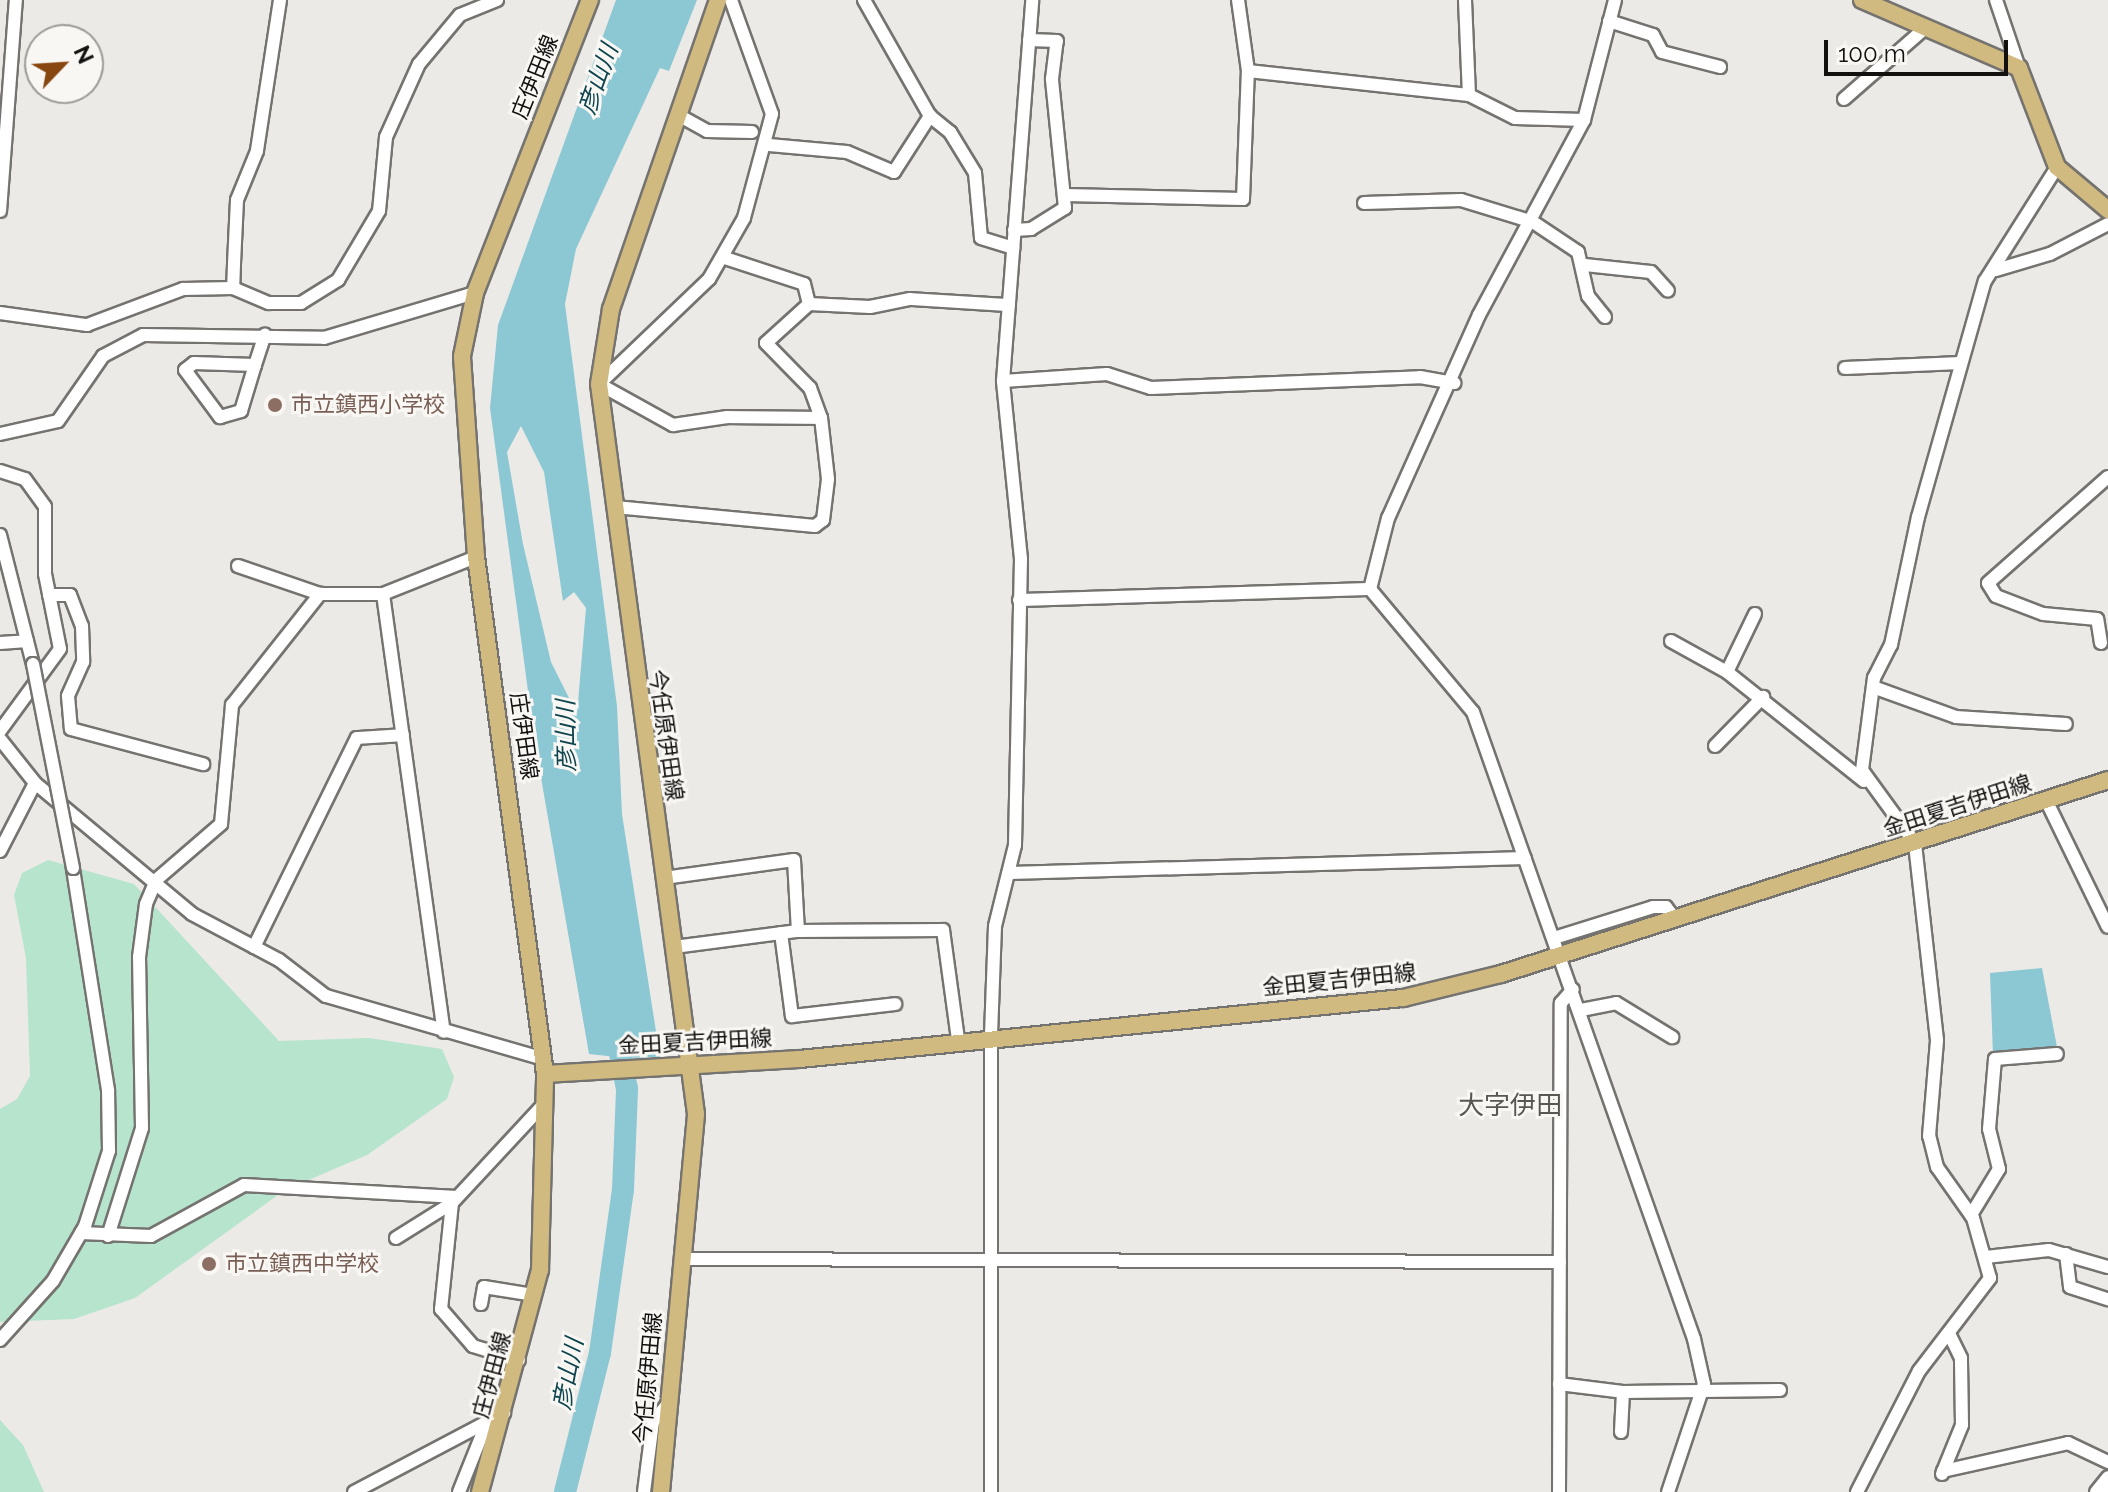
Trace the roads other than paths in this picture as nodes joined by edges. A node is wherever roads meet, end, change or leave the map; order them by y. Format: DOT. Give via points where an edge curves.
graph roads {
  1 [pos="16,0"];
  2 [pos="280,0"];
  3 [pos="497,0"];
  4 [pos="590,0"];
  5 [pos="718,0"];
  6 [pos="731,0"];
  7 [pos="864,0"];
  8 [pos="1032,0"];
  9 [pos="1238,0"];
  10 [pos="1465,0"];
  11 [pos="1615,0"];
  12 [pos="1862,0"];
  13 [pos="1996,0"];
  14 [pos="1609,21"];
  15 [pos="0,26"];
  16 [pos="14,26"];
  17 [pos="1924,29"];
  18 [pos="1029,40"];
  19 [pos="1720,67"];
  20 [pos="2019,68"];
  21 [pos="1248,71"];
  22 [pos="1469,95"];
  23 [pos="1844,99"];
  24 [pos="680,116"];
  25 [pos="930,116"];
  26 [pos="1584,120"];
  27 [pos="752,132"];
  28 [pos="769,145"];
  29 [pos="2057,167"];
  30 [pos="1065,195"];
  31 [pos="1364,203"];
  32 [pos="2108,210"];
  33 [pos="0,211"];
  34 [pos="1533,222"];
  35 [pos="2108,224"];
  36 [pos="1014,230"];
  37 [pos="1013,248"];
  38 [pos="725,258"];
  39 [pos="1585,265"];
  40 [pos="1996,270"];
  41 [pos="233,288"];
  42 [pos="1668,291"];
  43 [pos="475,293"];
  44 [pos="809,304"];
  45 [pos="1009,305"];
  46 [pos="0,313"];
  47 [pos="1605,317"];
  48 [pos="265,335"];
  49 [pos="1960,363"];
  50 [pos="255,365"];
  51 [pos="1845,368"];
  52 [pos="1003,381"];
  53 [pos="1454,383"];
  54 [pos="599,384"];
  55 [pos="821,418"];
  56 [pos="0,434"];
  57 [pos="0,471"];
  58 [pos="2108,477"];
  59 [pos="615,507"];
  60 [pos="0,541"];
  61 [pos="476,557"];
  62 [pos="238,566"];
  63 [pos="5,579"];
  64 [pos="1370,589"];
  65 [pos="320,594"];
  66 [pos="383,594"];
  67 [pos="49,595"];
  68 [pos="1019,600"];
  69 [pos="1755,614"];
  70 [pos="27,641"];
  71 [pos="1671,641"];
  72 [pos="0,643"];
  73 [pos="2101,643"];
  74 [pos="1727,672"];
  75 [pos="1873,687"];
  76 [pos="1763,697"];
  77 [pos="2066,724"];
  78 [pos="0,731"];
  79 [pos="403,735"];
  80 [pos="0,739"];
  81 [pos="1715,746"];
  82 [pos="203,764"];
  83 [pos="2108,780"];
  84 [pos="35,783"];
  85 [pos="1866,783"];
  86 [pos="2046,800"];
  87 [pos="1915,843"];
  88 [pos="0,851"];
  89 [pos="1525,858"];
  90 [pos="1010,873"];
  91 [pos="664,878"];
  92 [pos="156,880"];
  93 [pos="1675,919"];
  94 [pos="2108,927"];
  95 [pos="798,931"];
  96 [pos="781,933"];
  97 [pos="1554,938"];
  98 [pos="254,947"];
  99 [pos="674,947"];
  100 [pos="1561,955"];
  101 [pos="1573,989"];
  102 [pos="895,1004"];
  103 [pos="1581,1010"];
  104 [pos="444,1032"];
  105 [pos="991,1035"];
  106 [pos="1672,1037"];
  107 [pos="958,1039"];
  108 [pos="2057,1054"];
  109 [pos="690,1063"];
  110 [pos="548,1069"];
  111 [pos="544,1104"];
  112 [pos="454,1200"];
  113 [pos="1971,1215"];
  114 [pos="81,1233"];
  115 [pos="108,1236"];
  116 [pos="396,1238"];
  117 [pos="2066,1254"];
  118 [pos="1986,1257"];
  119 [pos="686,1259"];
  120 [pos="991,1262"];
  121 [pos="1560,1262"];
  122 [pos="2108,1267"];
  123 [pos="534,1295"];
  124 [pos="2108,1299"];
  125 [pos="481,1304"];
  126 [pos="1949,1333"];
  127 [pos="0,1340"];
  128 [pos="519,1360"];
  129 [pos="1559,1384"];
  130 [pos="1780,1390"];
  131 [pos="1623,1392"];
  132 [pos="1701,1395"];
  133 [pos="666,1406"];
  134 [pos="504,1413"];
  135 [pos="487,1422"];
  136 [pos="1621,1432"];
  137 [pos="2108,1462"];
  138 [pos="2108,1477"];
  139 [pos="354,1492"];
  140 [pos="459,1492"];
  141 [pos="480,1492"];
  142 [pos="644,1492"];
  143 [pos="661,1492"];
  144 [pos="991,1492"];
  145 [pos="1559,1492"];
  146 [pos="1668,1492"];
  147 [pos="1857,1492"];
  148 [pos="2096,1492"];
  1 -- 16 [label="street"];
  2 -- 41 [label="street" via="257,151 237,200"];
  3 -- 41 [label="street" via="460,15 419,64 386,137 379,211 338,280 301,303 269,303"];
  4 -- 43 [label="main road, 庄伊田線"];
  5 -- 24 [label="main road, 今任原伊田線"];
  6 -- 28 [label="street" via="768,93"];
  7 -- 25 [label="street"];
  8 -- 18 [label="street"];
  9 -- 21 [label="street"];
  10 -- 22 [label="street"];
  11 -- 14 [label="street"];
  12 -- 17 [label="main road"];
  13 -- 20 [label="street"];
  14 -- 19 [label="street" via="1653,35 1662,52"];
  14 -- 26 [label="street"];
  15 -- 16 [label="street"];
  16 -- 33 [label="street"];
  17 -- 20 [label="main road"];
  17 -- 23 [label="street"];
  18 -- 30 [label="street" via="1057,41 1053,88"];
  18 -- 36 [label="street"];
  20 -- 29 [label="main road"];
  21 -- 22 [label="street"];
  21 -- 30 [label="street" via="1243,199"];
  22 -- 26 [label="street" via="1515,118"];
  24 -- 27 [label="street" via="707,131"];
  24 -- 54 [label="main road, 今任原伊田線" via="611,309"];
  25 -- 28 [label="street" via="894,172 847,152 807,154"];
  25 -- 37 [label="street" via="950,132 975,173 981,238"];
  26 -- 34 [label="street"];
  28 -- 38 [label="street"];
  29 -- 32 [label="main road"];
  29 -- 40 [label="street" via="2041,184"];
  30 -- 36 [label="street" via="1058,215"];
  31 -- 34 [label="street" via="1461,200"];
  34 -- 39 [label="street" via="1568,241"];
  34 -- 53 [label="street" via="1479,315"];
  35 -- 40 [label="street" via="2050,254"];
  36 -- 37 [label="street"];
  37 -- 45 [label="street"];
  38 -- 44 [label="street" via="804,284"];
  38 -- 54 [label="street"];
  39 -- 42 [label="street" via="1651,272"];
  39 -- 47 [label="street" via="1588,296"];
  40 -- 49 [label="street" via="1985,281"];
  41 -- 46 [label="street" via="183,289 87,325"];
  43 -- 48 [label="street" via="324,338"];
  43 -- 61 [label="main road, 庄伊田線" via="462,384"];
  44 -- 45 [label="street" via="870,307 910,299"];
  44 -- 55 [label="street" via="766,343 810,388"];
  45 -- 52 [label="street"];
  48 -- 50 [label="street"];
  48 -- 56 [label="street" via="143,335 103,356 58,421"];
  49 -- 51 [label="street"];
  49 -- 75 [label="street" via="1891,645"];
  50 -- 50 [label="street" via="241,411 220,417 185,370 194,363"];
  52 -- 53 [label="street" via="1107,374 1151,388 1420,377"];
  52 -- 68 [label="street"];
  53 -- 64 [label="street" via="1388,518"];
  54 -- 55 [label="street" via="673,425 727,417"];
  54 -- 59 [label="main road, 今任原伊田線"];
  55 -- 59 [label="street" via="828,479 823,520 815,526"];
  57 -- 67 [label="street" via="25,479 45,507"];
  58 -- 73 [label="street" via="1988,583 1996,596 2043,614 2097,619"];
  59 -- 91 [label="main road, 今任原伊田線"];
  60 -- 63 [label="street"];
  61 -- 66 [label="street"];
  61 -- 110 [label="main road, 庄伊田線"];
  62 -- 65 [label="street"];
  63 -- 70 [label="street"];
  64 -- 68 [label="street"];
  64 -- 89 [label="street" via="1473,712"];
  65 -- 66 [label="street"];
  65 -- 92 [label="street" via="232,705 221,824"];
  66 -- 79 [label="street"];
  67 -- 78 [label="street" via="60,649"];
  67 -- 82 [label="street" via="70,595 82,626 83,662 68,696 71,729"];
  68 -- 90 [label="street"];
  69 -- 74 [label="street"];
  70 -- 72 [label="street"];
  70 -- 114 [label="street, bridge" via="73,868 108,1090 109,1151"];
  71 -- 74 [label="street"];
  74 -- 76 [label="street"];
  75 -- 77 [label="street" via="1956,717"];
  75 -- 85 [label="street"];
  76 -- 81 [label="street"];
  76 -- 85 [label="street"];
  79 -- 98 [label="street" via="357,738"];
  79 -- 104 [label="street"];
  80 -- 84 [label="street"];
  83 -- 86 [label="main road, 金田夏吉伊田線"];
  84 -- 88 [label="street"];
  84 -- 92 [label="street"];
  85 -- 87 [label="street"];
  86 -- 87 [label="main road, 金田夏吉伊田線"];
  86 -- 94 [label="street"];
  87 -- 93 [label="main road, 金田夏吉伊田線"];
  87 -- 113 [label="street" via="1937,1040 1929,1136 1937,1167"];
  89 -- 90 [label="street"];
  89 -- 97 [label="street"];
  90 -- 105 [label="street" via="995,926"];
  91 -- 95 [label="street" via="794,860"];
  91 -- 99 [label="main road, 今任原伊田線"];
  92 -- 98 [label="street" via="192,914"];
  92 -- 115 [label="street" via="140,944 142,1128"];
  93 -- 97 [label="street" via="1666,907 1653,907"];
  93 -- 100 [label="main road, 金田夏吉伊田線"];
  95 -- 96 [label="street"];
  95 -- 107 [label="street" via="943,930"];
  96 -- 99 [label="street"];
  96 -- 102 [label="street" via="792,1016"];
  97 -- 100 [label="street"];
  98 -- 104 [label="street" via="326,996"];
  99 -- 109 [label="main road, 今任原伊田線"];
  100 -- 101 [label="street"];
  100 -- 105 [label="main road, 金田夏吉伊田線" via="1403,998"];
  101 -- 103 [label="street"];
  101 -- 121 [label="street" via="1561,1003"];
  103 -- 106 [label="street" via="1616,1003"];
  103 -- 132 [label="street" via="1694,1339"];
  104 -- 110 [label="street"];
  105 -- 107 [label="main road, 金田夏吉伊田線"];
  105 -- 120 [label="street"];
  107 -- 109 [label="main road, 金田夏吉伊田線" via="800,1059"];
  108 -- 113 [label="street" via="1995,1059 1989,1129 1999,1169"];
  109 -- 110 [label="main road, 金田夏吉伊田線"];
  109 -- 119 [label="main road, 今任原伊田線" via="697,1148"];
  110 -- 111 [label="main road, 庄伊田線"];
  111 -- 112 [label="street"];
  111 -- 123 [label="main road, 庄伊田線" via="546,1202"];
  112 -- 115 [label="street" via="244,1185 151,1236"];
  112 -- 116 [label="street"];
  112 -- 128 [label="street" via="441,1309 473,1346"];
  113 -- 118 [label="street"];
  114 -- 115 [label="street"];
  114 -- 127 [label="street" via="53,1281"];
  117 -- 118 [label="street"];
  117 -- 122 [label="street"];
  117 -- 124 [label="street" via="2070,1287"];
  118 -- 126 [label="street" via="1986,1291"];
  119 -- 120 [label="street"];
  119 -- 133 [label="main road, 今任原伊田線"];
  120 -- 121 [label="street"];
  120 -- 144 [label="street"];
  121 -- 129 [label="street"];
  123 -- 125 [label="street" via="484,1287"];
  123 -- 128 [label="main road, 庄伊田線"];
  126 -- 137 [label="street" via="1961,1358 1962,1425 1942,1473 2068,1443"];
  126 -- 147 [label="street" via="1919,1371"];
  128 -- 134 [label="main road, 庄伊田線"];
  129 -- 131 [label="street"];
  129 -- 145 [label="street"];
  130 -- 132 [label="street"];
  131 -- 132 [label="street"];
  131 -- 136 [label="street"];
  132 -- 146 [label="street"];
  133 -- 142 [label="street" via="653,1422"];
  133 -- 143 [label="main road, 今任原伊田線"];
  134 -- 135 [label="street"];
  134 -- 141 [label="main road, 庄伊田線"];
  135 -- 139 [label="street"];
  135 -- 140 [label="street"];
  138 -- 148 [label="street"];
}
